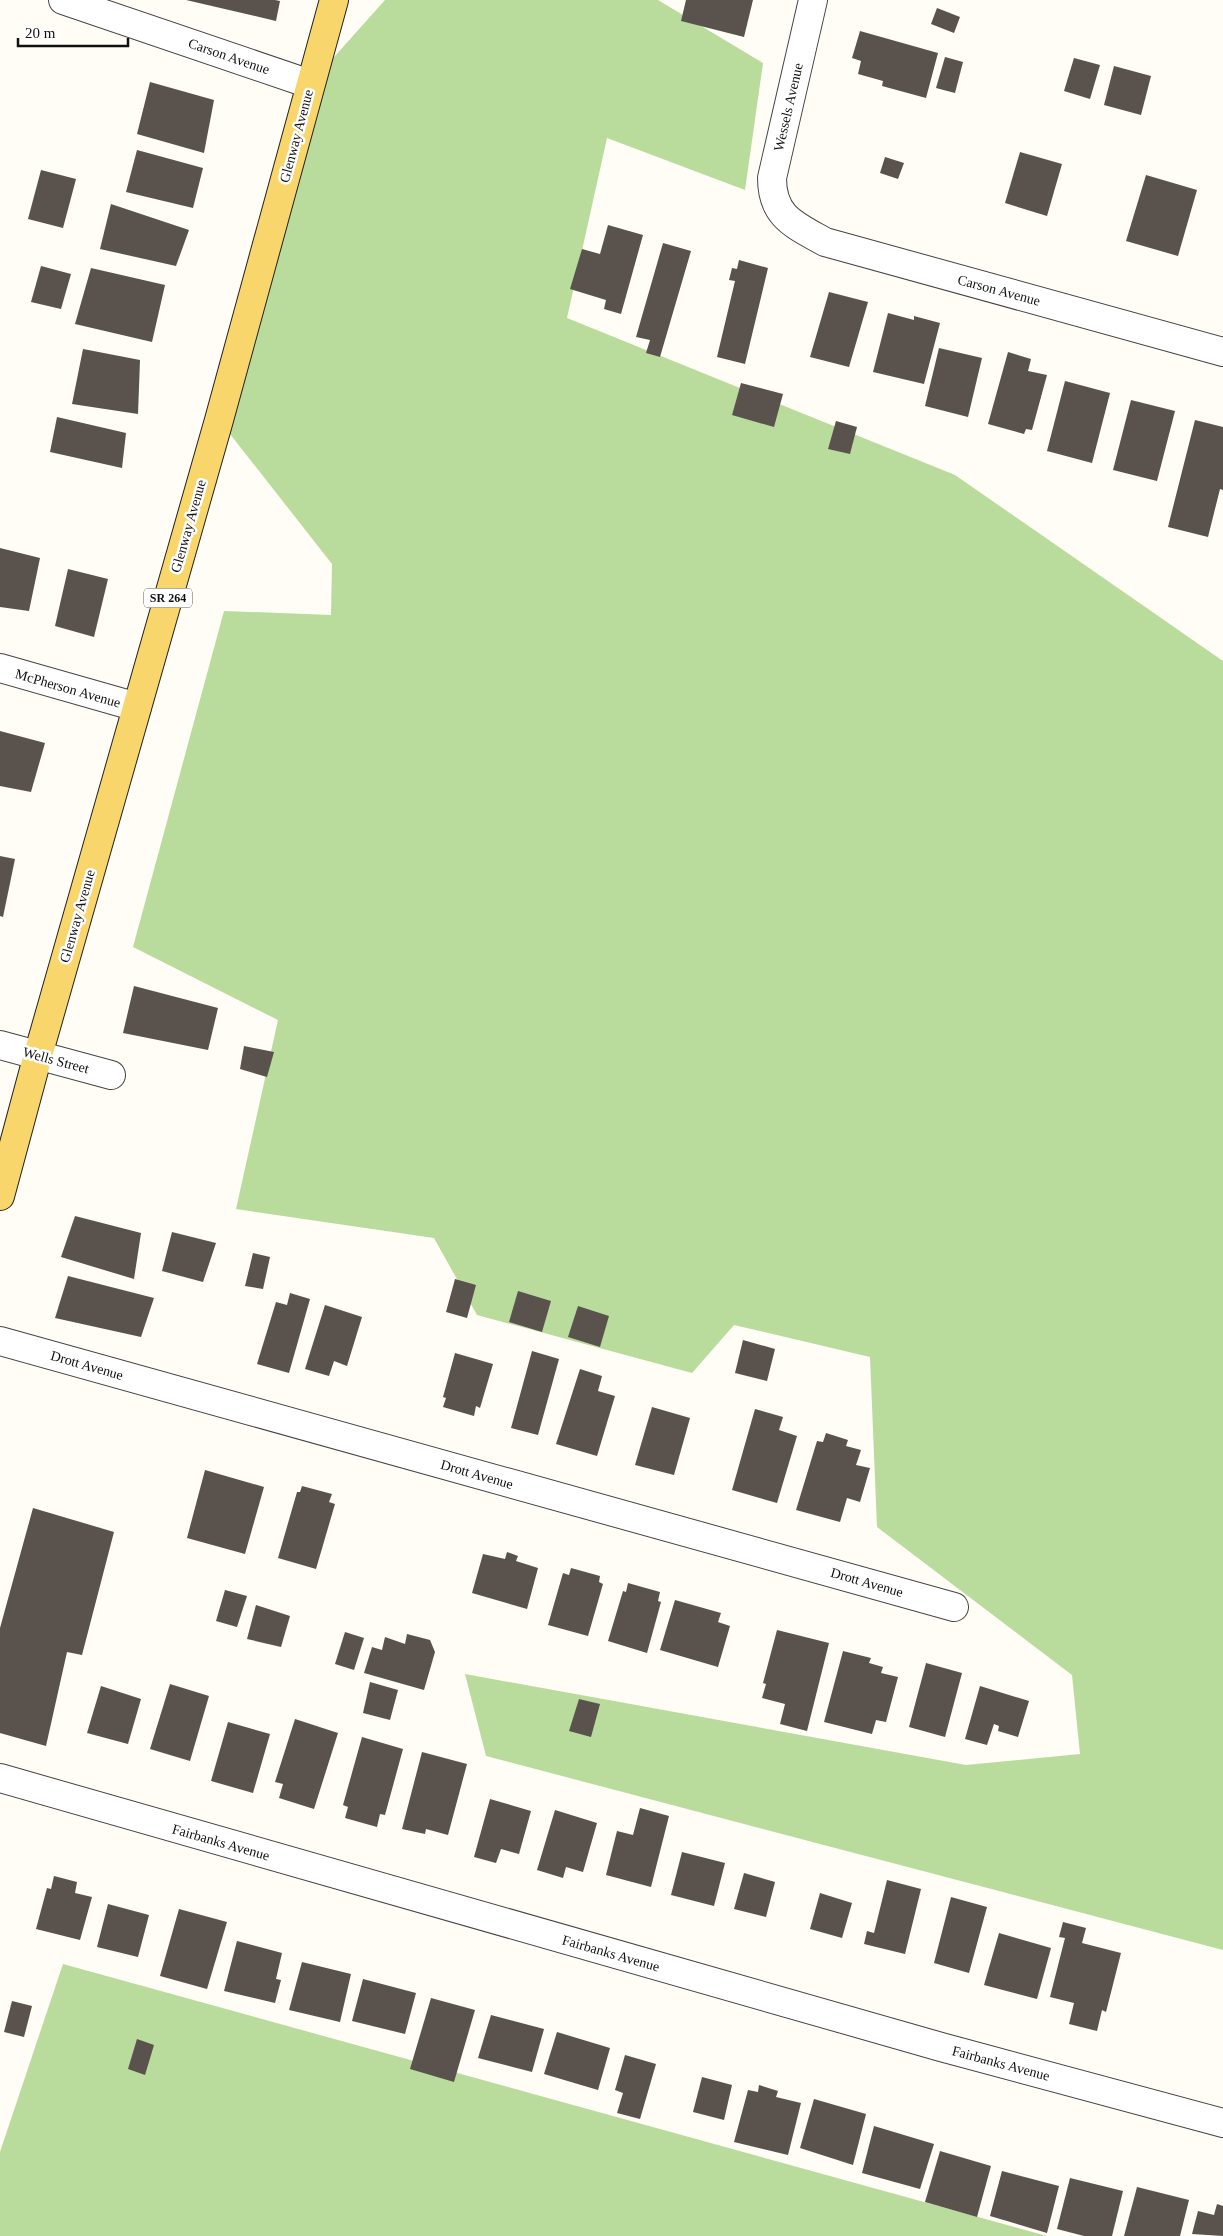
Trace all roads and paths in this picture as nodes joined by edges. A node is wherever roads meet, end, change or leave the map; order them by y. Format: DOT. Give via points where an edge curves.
graph roads {
  1 [pos="63,0"];
  2 [pos="334,0"];
  3 [pos="813,0"];
  4 [pos="310,84"];
  5 [pos="781,214"];
  6 [pos="1223,352"];
  7 [pos="0,668"];
  8 [pos="137,707"];
  9 [pos="0,1045"];
  10 [pos="38,1055"];
  11 [pos="112,1075"];
  12 [pos="0,1196"];
  13 [pos="0,1341"];
  14 [pos="954,1607"];
  15 [pos="0,1778"];
  16 [pos="1223,2123"];
  1 -- 4 [label="street, Carson Avenue"];
  2 -- 4 [label="main road, Glenway Avenue / SR 264"];
  3 -- 5 [label="street, Wessels Avenue" via="772,178 772,190"];
  4 -- 8 [label="main road, Glenway Avenue / SR 264"];
  5 -- 6 [label="street, Carson Avenue" via="825,242"];
  7 -- 8 [label="street, McPherson Avenue"];
  8 -- 10 [label="main road, Glenway Avenue / SR 264"];
  9 -- 10 [label="street, Wells Street"];
  10 -- 11 [label="street, Wells Street"];
  10 -- 12 [label="main road, Glenway Avenue / SR 264"];
  13 -- 14 [label="street, Drott Avenue"];
  15 -- 16 [label="street, Fairbanks Avenue" via="941,2047"];
}
